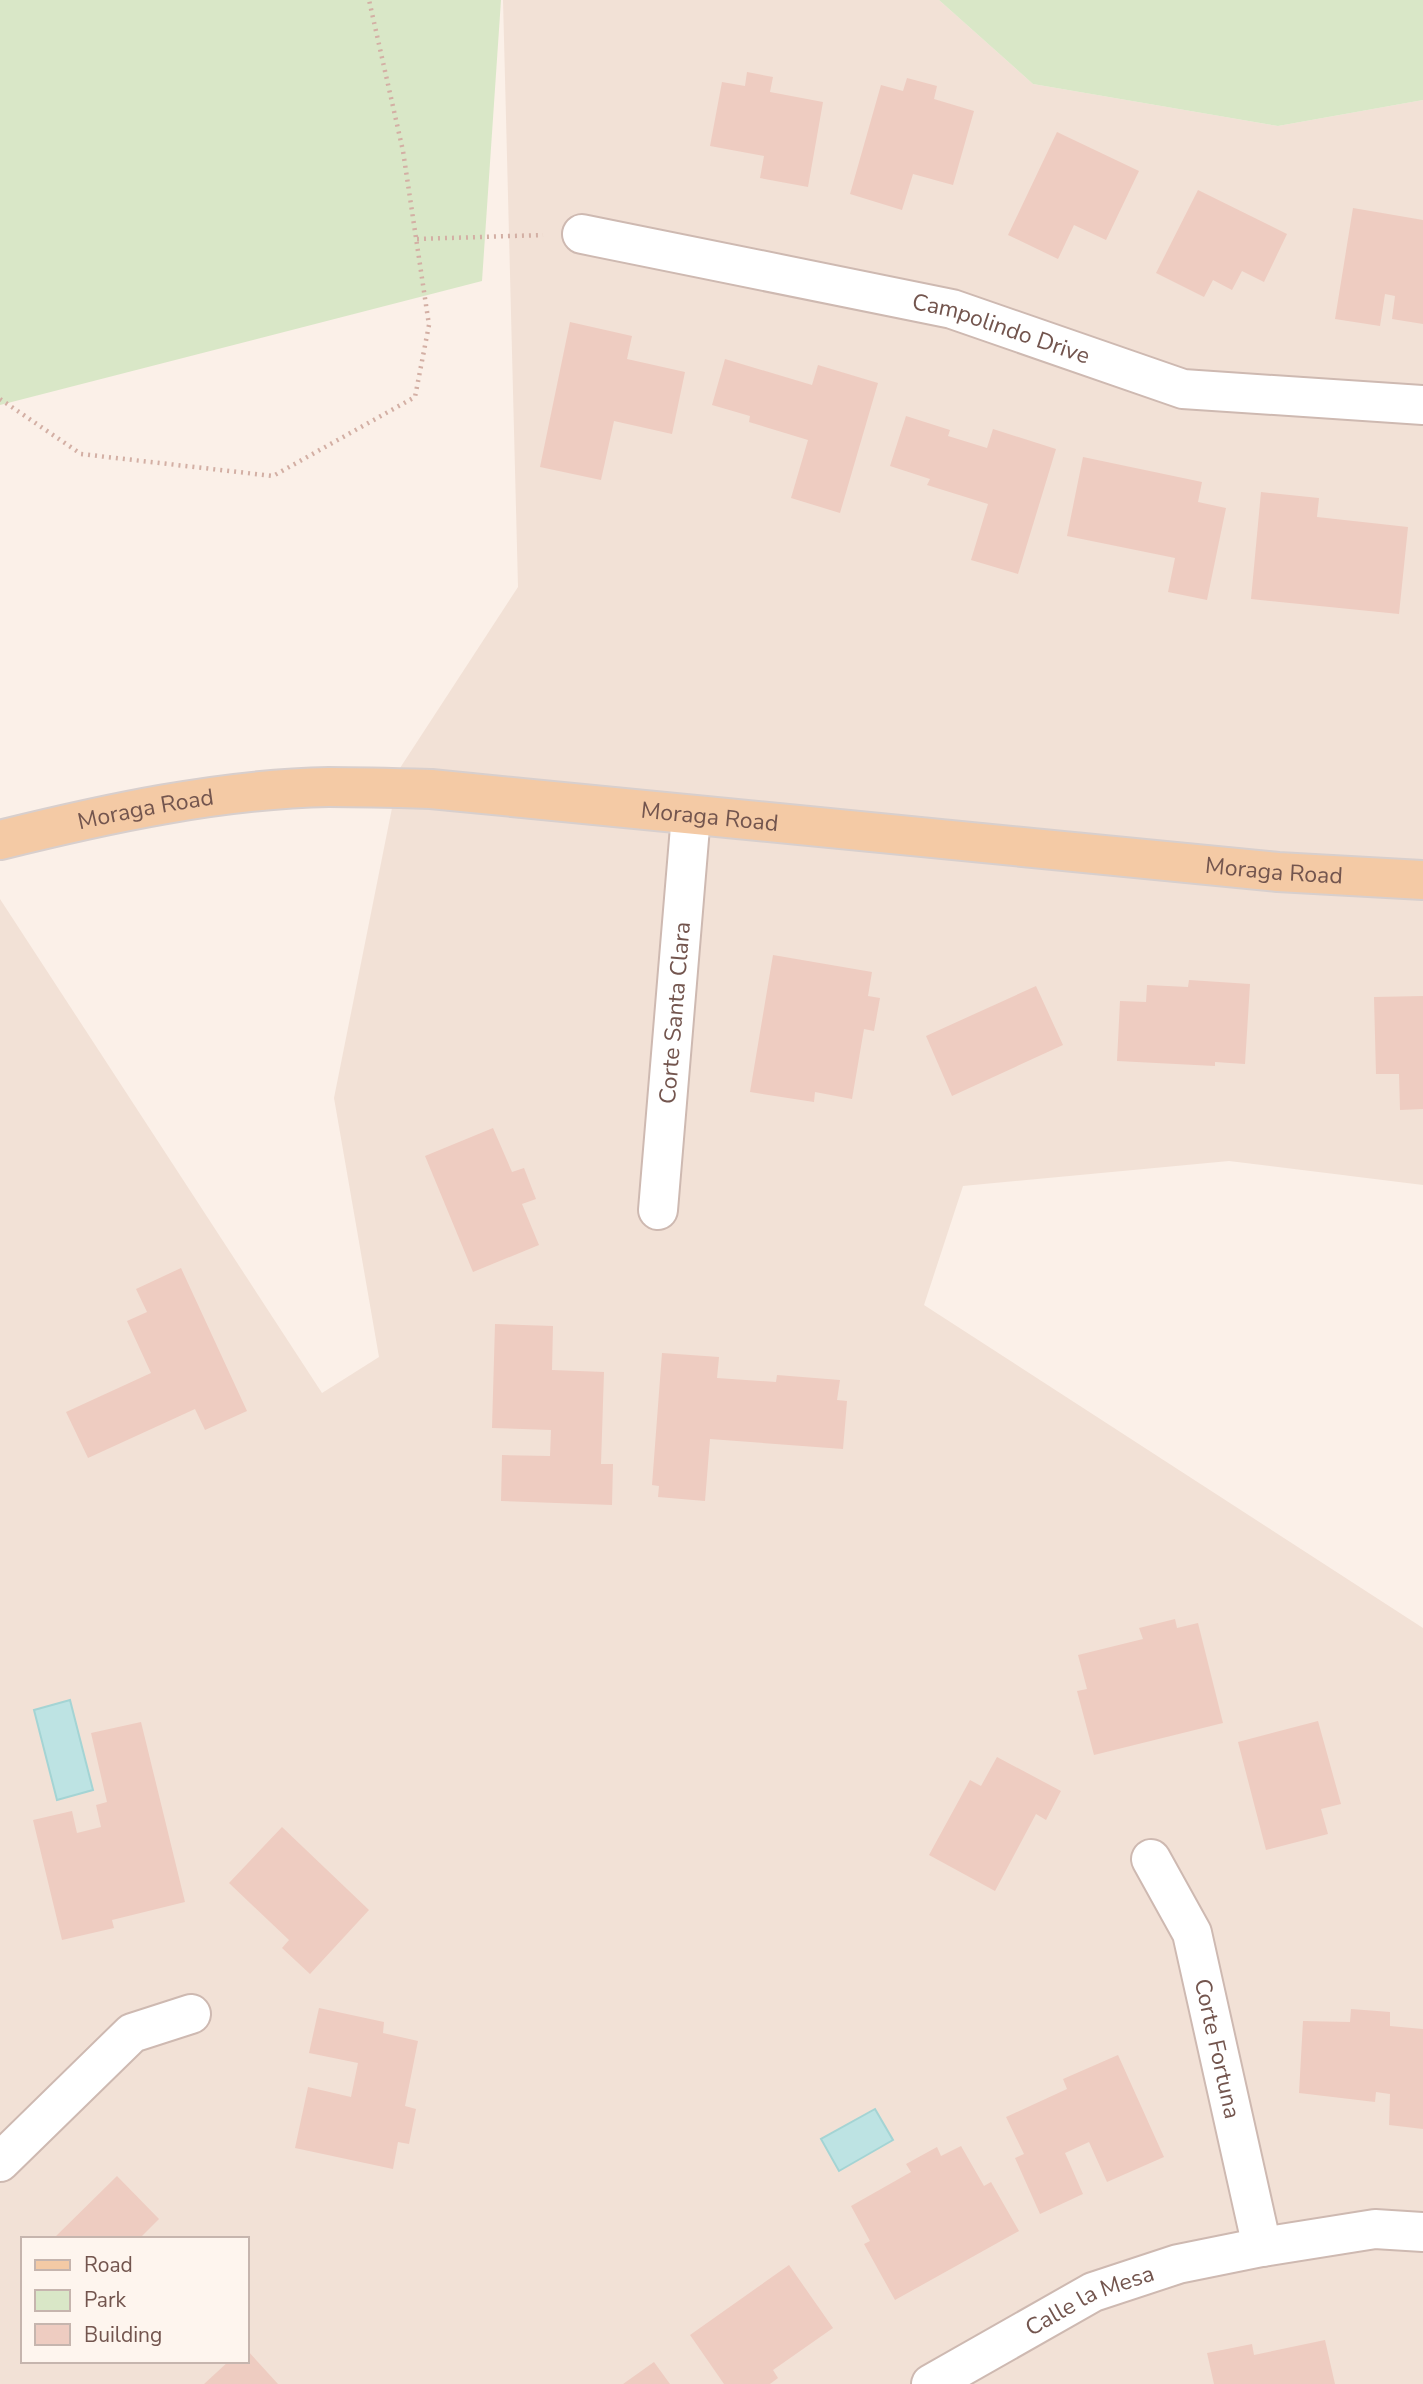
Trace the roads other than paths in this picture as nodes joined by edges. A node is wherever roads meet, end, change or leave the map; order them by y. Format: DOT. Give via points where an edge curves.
graph roads {
  1 [pos="582,234"];
  2 [pos="1423,405"];
  3 [pos="691,816"];
  4 [pos="0,840"];
  5 [pos="1423,880"];
  6 [pos="658,1210"];
  7 [pos="1151,1859"];
  8 [pos="191,2014"];
  9 [pos="0,2162"];
  10 [pos="1423,2232"];
  11 [pos="1262,2247"];
  12 [pos="931,2384"];
  1 -- 2 [label="street, Campolindo Drive" via="952,309 1183,389"];
  3 -- 4 [label="main road, Moraga Road" via="431,789 327,787 231,795 130,811"];
  3 -- 5 [label="main road, Moraga Road" via="1278,873"];
  3 -- 6 [label="street, Corte Santa Clara"];
  7 -- 11 [label="street, Corte Fortuna" via="1192,1933"];
  8 -- 9 [label="street" via="132,2033"];
  10 -- 11 [label="street" via="1374,2229"];
  11 -- 12 [label="street, Calle la Mesa" via="1178,2264 1093,2292"];
}
